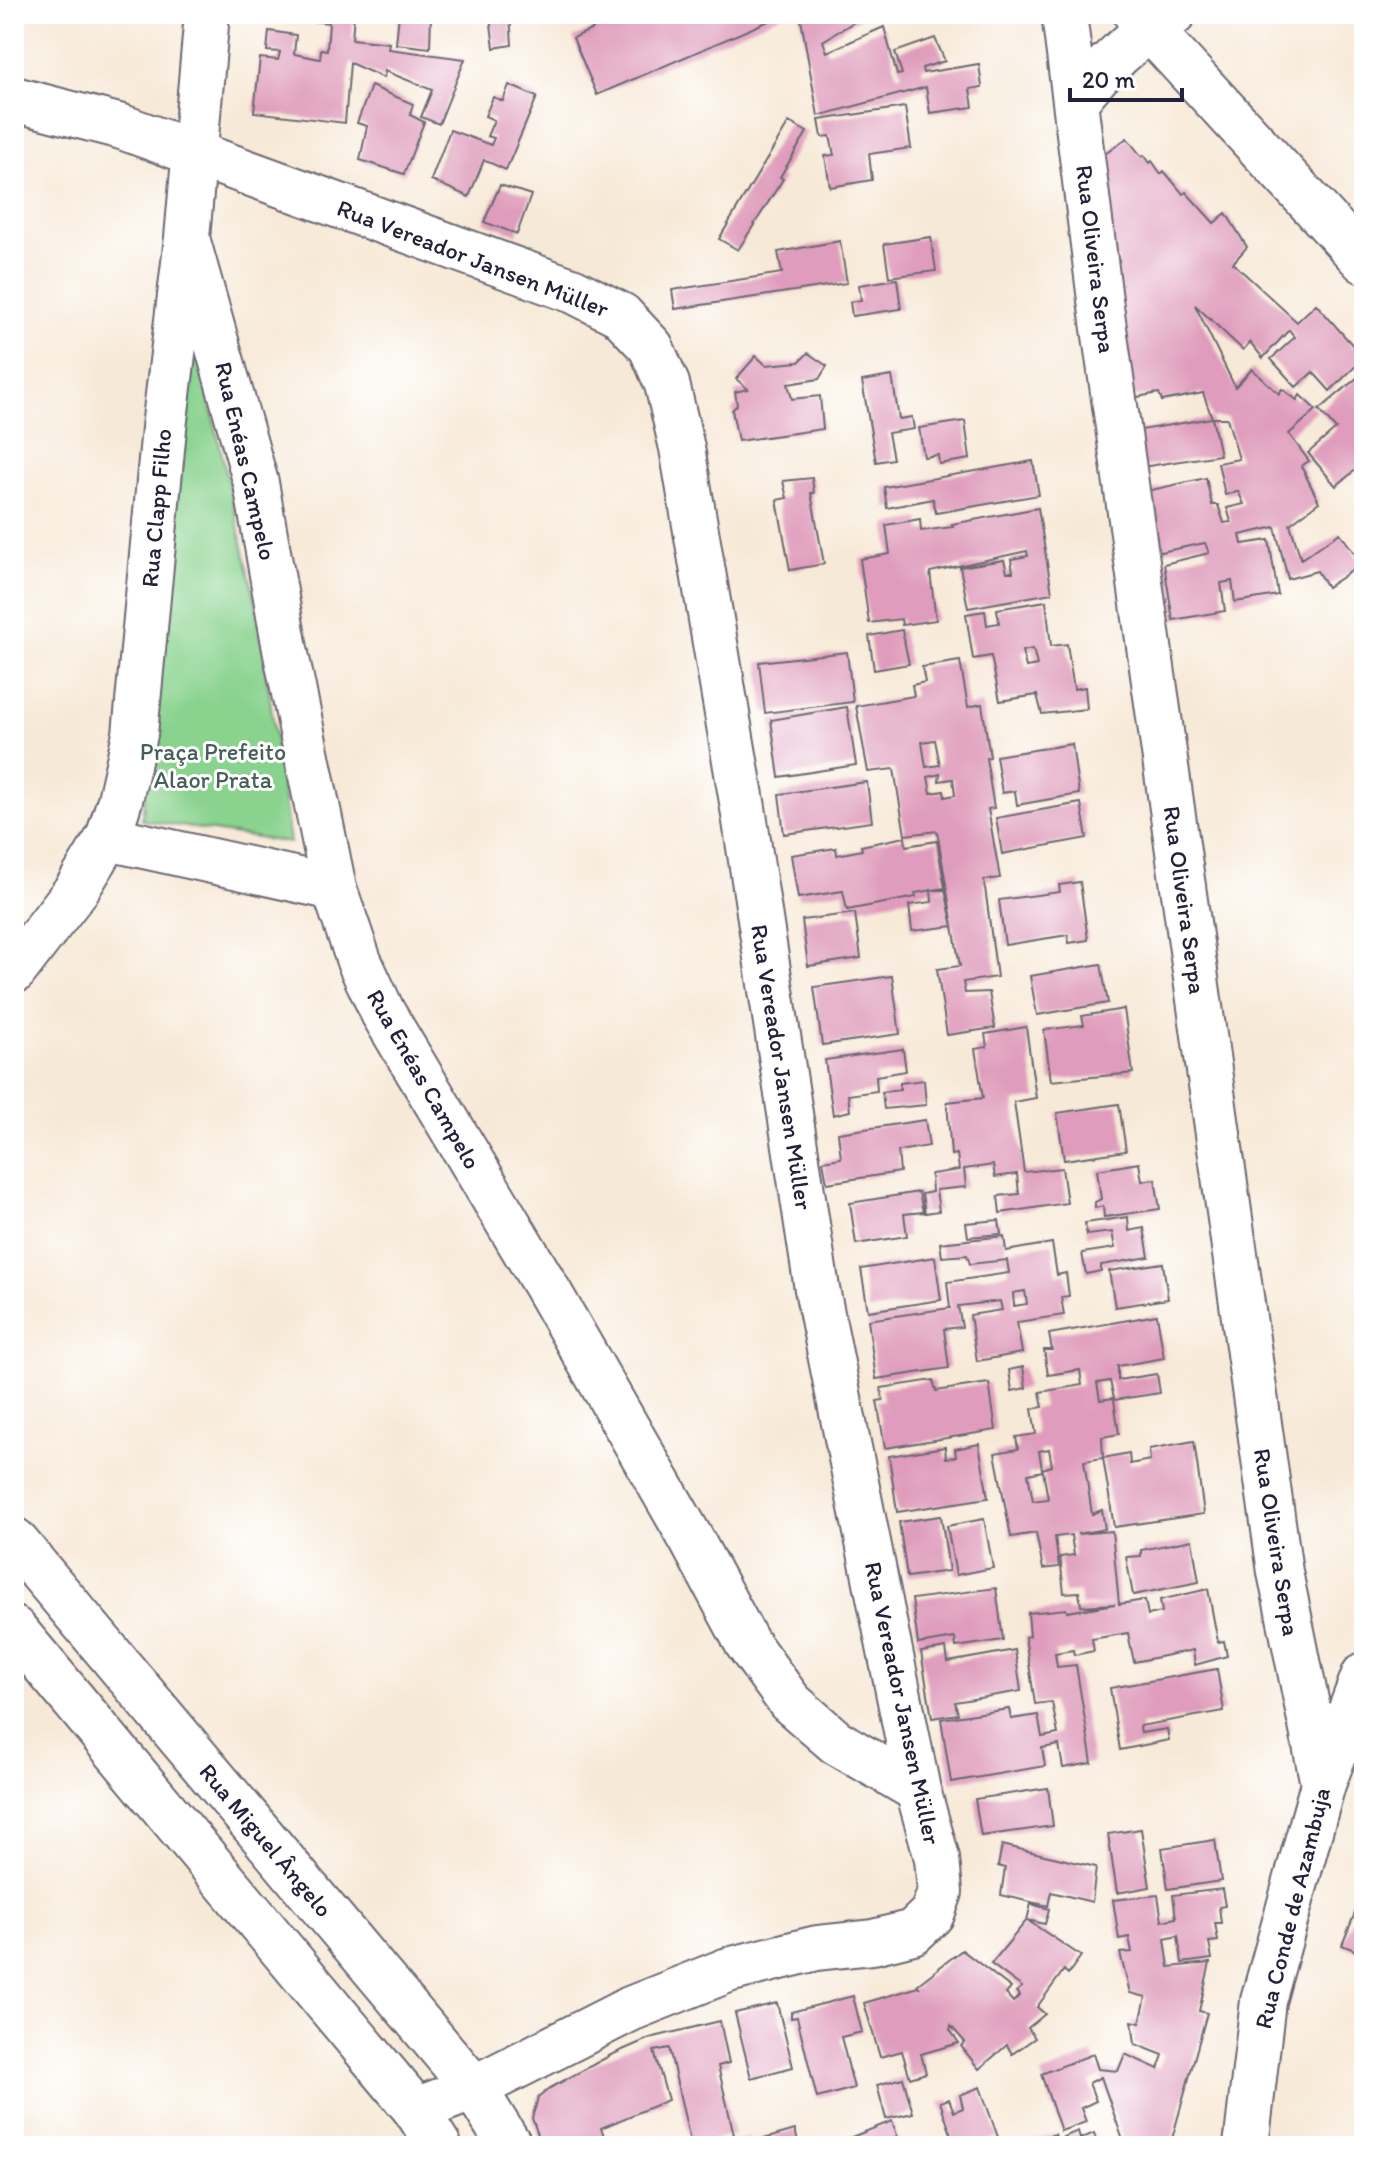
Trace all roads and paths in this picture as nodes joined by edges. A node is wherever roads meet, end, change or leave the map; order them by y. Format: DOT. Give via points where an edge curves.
graph roads {
  1 [pos="207,14"];
  2 [pos="1153,19"];
  3 [pos="1066,23"];
  4 [pos="14,99"];
  5 [pos="1076,101"];
  6 [pos="194,155"];
  7 [pos="187,238"];
  8 [pos="1364,261"];
  9 [pos="108,838"];
  10 [pos="334,888"];
  11 [pos="14,971"];
  12 [pos="14,1540"];
  13 [pos="14,1629"];
  14 [pos="1364,1675"];
  15 [pos="1323,1784"];
  16 [pos="918,1790"];
  17 [pos="474,2088"];
  18 [pos="416,2110"];
  19 [pos="439,2146"];
  20 [pos="510,2146"];
  21 [pos="1246,2146"];
  1 -- 6 [label="street, Rua Clapp Filho"];
  2 -- 3 [label="street" via="1087,34"];
  2 -- 5 [label="street"];
  2 -- 8 [label="street"];
  3 -- 5 [label="street, Rua Oliveira Serpa"];
  4 -- 6 [label="street, Rua Vereador Jansen Müller" via="122,127"];
  5 -- 15 [label="street, Rua Oliveira Serpa" via="1280,1572"];
  6 -- 7 [label="street, Rua Clapp Filho"];
  6 -- 16 [label="street, Rua Vereador Jansen Müller" via="574,291 621,315 651,347 667,384 682,448 817,1289"];
  7 -- 9 [label="street, Rua Clapp Filho" via="135,734"];
  7 -- 10 [label="street, Rua Enéas Campelo" via="256,483"];
  9 -- 10 [label="street"];
  9 -- 11 [label="street, Rua Clapp Filho" via="77,889"];
  10 -- 16 [label="street, Rua Enéas Campelo" via="383,1013 552,1297 747,1643 790,1702 836,1742"];
  12 -- 17 [label="street, Rua Miguel Ângelo"];
  13 -- 18 [label="street"];
  14 -- 15 [label="street, Rua Conde de Azambuja"];
  15 -- 21 [label="street, Rua Conde de Azambuja" via="1263,2001"];
  16 -- 17 [label="street, Rua Vereador Jansen Müller" via="937,1858 940,1892 932,1914 913,1932 728,1970 630,2009"];
  17 -- 18 [label="street, Rua Vereador Jansen Müller"];
  17 -- 20 [label="street, Rua Miguel Ângelo"];
  18 -- 19 [label="street"];
}
